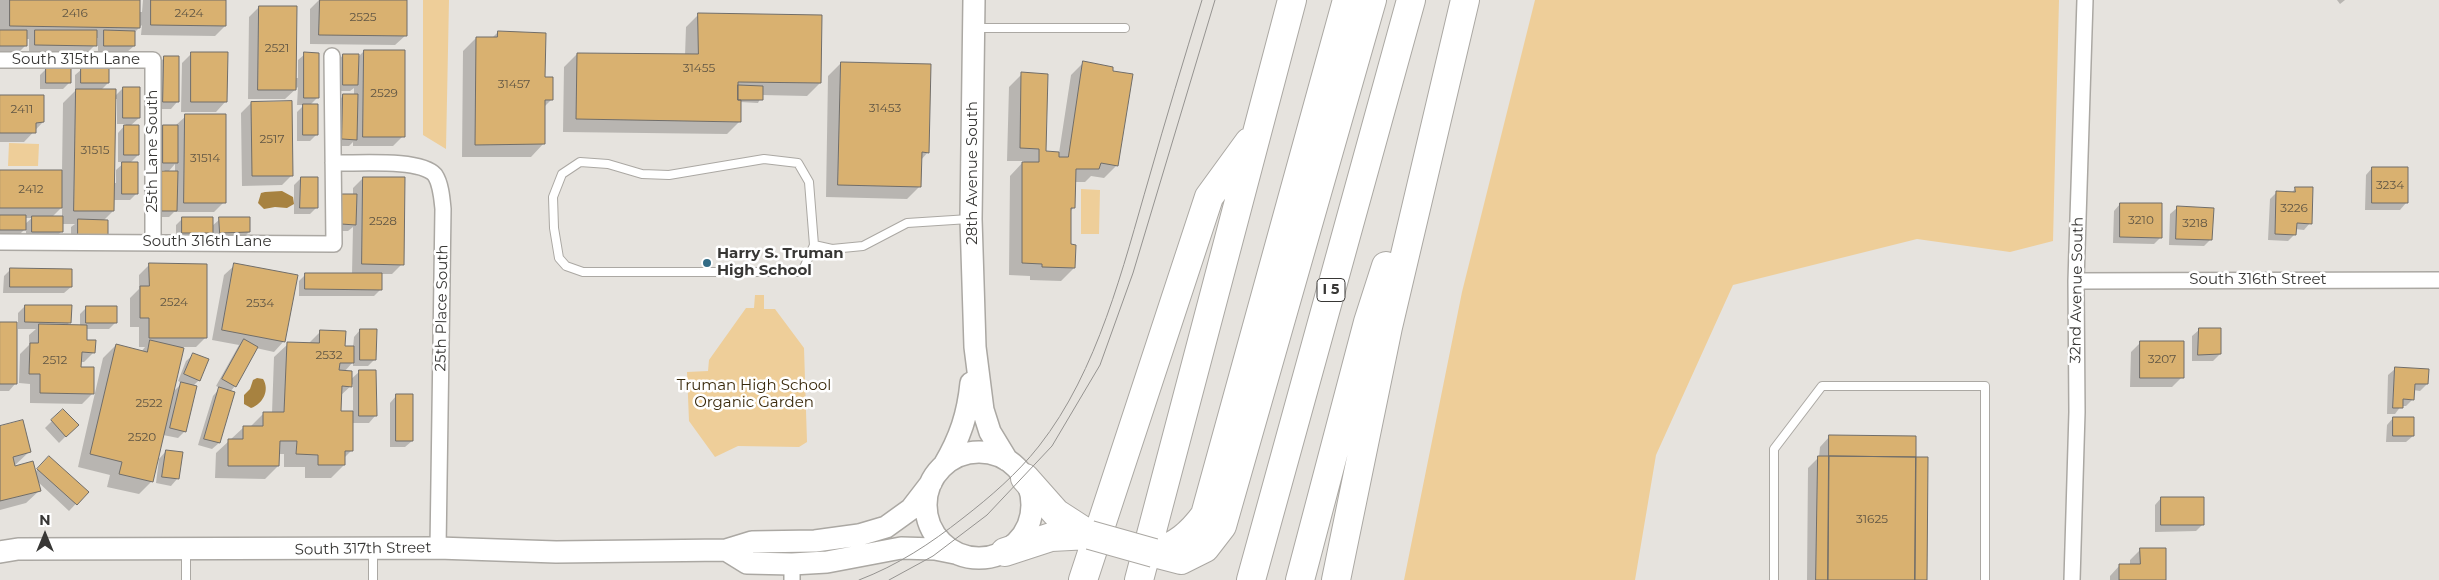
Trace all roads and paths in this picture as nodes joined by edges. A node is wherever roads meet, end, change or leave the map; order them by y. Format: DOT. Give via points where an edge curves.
graph roads {
  1 [pos="974,0"];
  2 [pos="1292,0"];
  3 [pos="1346,0"];
  4 [pos="1372,0"];
  5 [pos="1411,0"];
  6 [pos="1465,0"];
  7 [pos="2085,0"];
  8 [pos="974,28"];
  9 [pos="1125,28"];
  10 [pos="332,56"];
  11 [pos="0,60"];
  12 [pos="153,60"];
  13 [pos="1444,84"];
  14 [pos="1258,131"];
  15 [pos="333,163"];
  16 [pos="971,219"];
  17 [pos="0,242"];
  18 [pos="152,242"];
  19 [pos="814,246"];
  20 [pos="2439,280"];
  21 [pos="2076,281"];
  22 [pos="975,347"];
  23 [pos="1234,451"];
  24 [pos="944,465"];
  25 [pos="1016,469"];
  26 [pos="931,483"];
  27 [pos="1054,525"];
  28 [pos="438,548"];
  29 [pos="373,549"];
  30 [pos="186,550"];
  31 [pos="726,550"];
  32 [pos="0,552"];
  33 [pos="1005,552"];
  34 [pos="1154,553"];
  35 [pos="958,554"];
  36 [pos="792,572"];
  37 [pos="1182,574"];
  38 [pos="186,580"];
  39 [pos="372,580"];
  40 [pos="1082,580"];
  41 [pos="1139,580"];
  42 [pos="1251,580"];
  43 [pos="1300,580"];
  44 [pos="1336,580"];
  45 [pos="1774,580"];
  46 [pos="1985,580"];
  47 [pos="2072,580"];
  1 -- 8 [label="street, 28th Avenue South"];
  2 -- 14 [label="highway"];
  3 -- 23 [label="highway"];
  4 -- 23 [label="highway"];
  5 -- 42 [label="highway, I 5"];
  6 -- 13 [label="highway"];
  7 -- 21 [label="street, 32nd Avenue South"];
  8 -- 9 [label="lane"];
  8 -- 16 [label="street, 28th Avenue South"];
  10 -- 15 [label="street"];
  11 -- 12 [label="street, South 315th Lane"];
  12 -- 18 [label="street, 25th Lane South"];
  13 -- 43 [label="highway" via="1368,322"];
  13 -- 44 [label="highway" via="1388,327"];
  14 -- 40 [label="highway" via="1209,197"];
  14 -- 41 [label="highway"];
  15 -- 18 [label="street, South 316th Lane" via="334,244"];
  15 -- 28 [label="street, 25th Place South" via="413,166 428,170 436,176 441,193"];
  16 -- 19 [label="lane" via="907,223 863,246 832,249"];
  16 -- 22 [label="street, 28th Avenue South"];
  17 -- 18 [label="street, South 316th Lane"];
  19 -- 19 [label="lane" via="809,182 798,163 764,159 669,175 642,174 608,164 580,162 562,174 553,197 559,258 566,266 583,272 802,272"];
  20 -- 21 [label="street, South 316th Street"];
  21 -- 47 [label="street, 32nd Avenue South"];
  22 -- 24 [label="street, 28th Avenue South" via="968,410 958,443"];
  22 -- 25 [label="street, 28th Avenue South" via="983,410 990,432"];
  23 -- 34 [label="highway" via="1205,515 1194,530 1169,549"];
  23 -- 37 [label="highway" via="1222,526"];
  24 -- 25 [label="street" via="975,452 992,454"];
  24 -- 26 [label="street"];
  25 -- 27 [label="highway"];
  25 -- 33 [label="street" via="1031,494 1032,510 1028,527"];
  26 -- 31 [label="street, South 317th Street" via="911,509 886,528 815,541 752,542"];
  26 -- 35 [label="street" via="926,508 933,532"];
  27 -- 33 [label="highway"];
  27 -- 34 [label="highway, bridge"];
  28 -- 29 [label="street, South 317th Street"];
  28 -- 31 [label="street, South 317th Street" via="556,552"];
  29 -- 30 [label="street, South 317th Street"];
  29 -- 39 [label="lane"];
  30 -- 32 [label="street, South 317th Street" via="18,549"];
  30 -- 38 [label="lane"];
  31 -- 36 [label="street" via="746,563"];
  33 -- 35 [label="street" via="982,558"];
  34 -- 37 [label="highway"];
  35 -- 36 [label="street" via="935,549 901,548"];
  45 -- 46 [label="lane" via="1774,449 1822,386 1986,386"];
}
